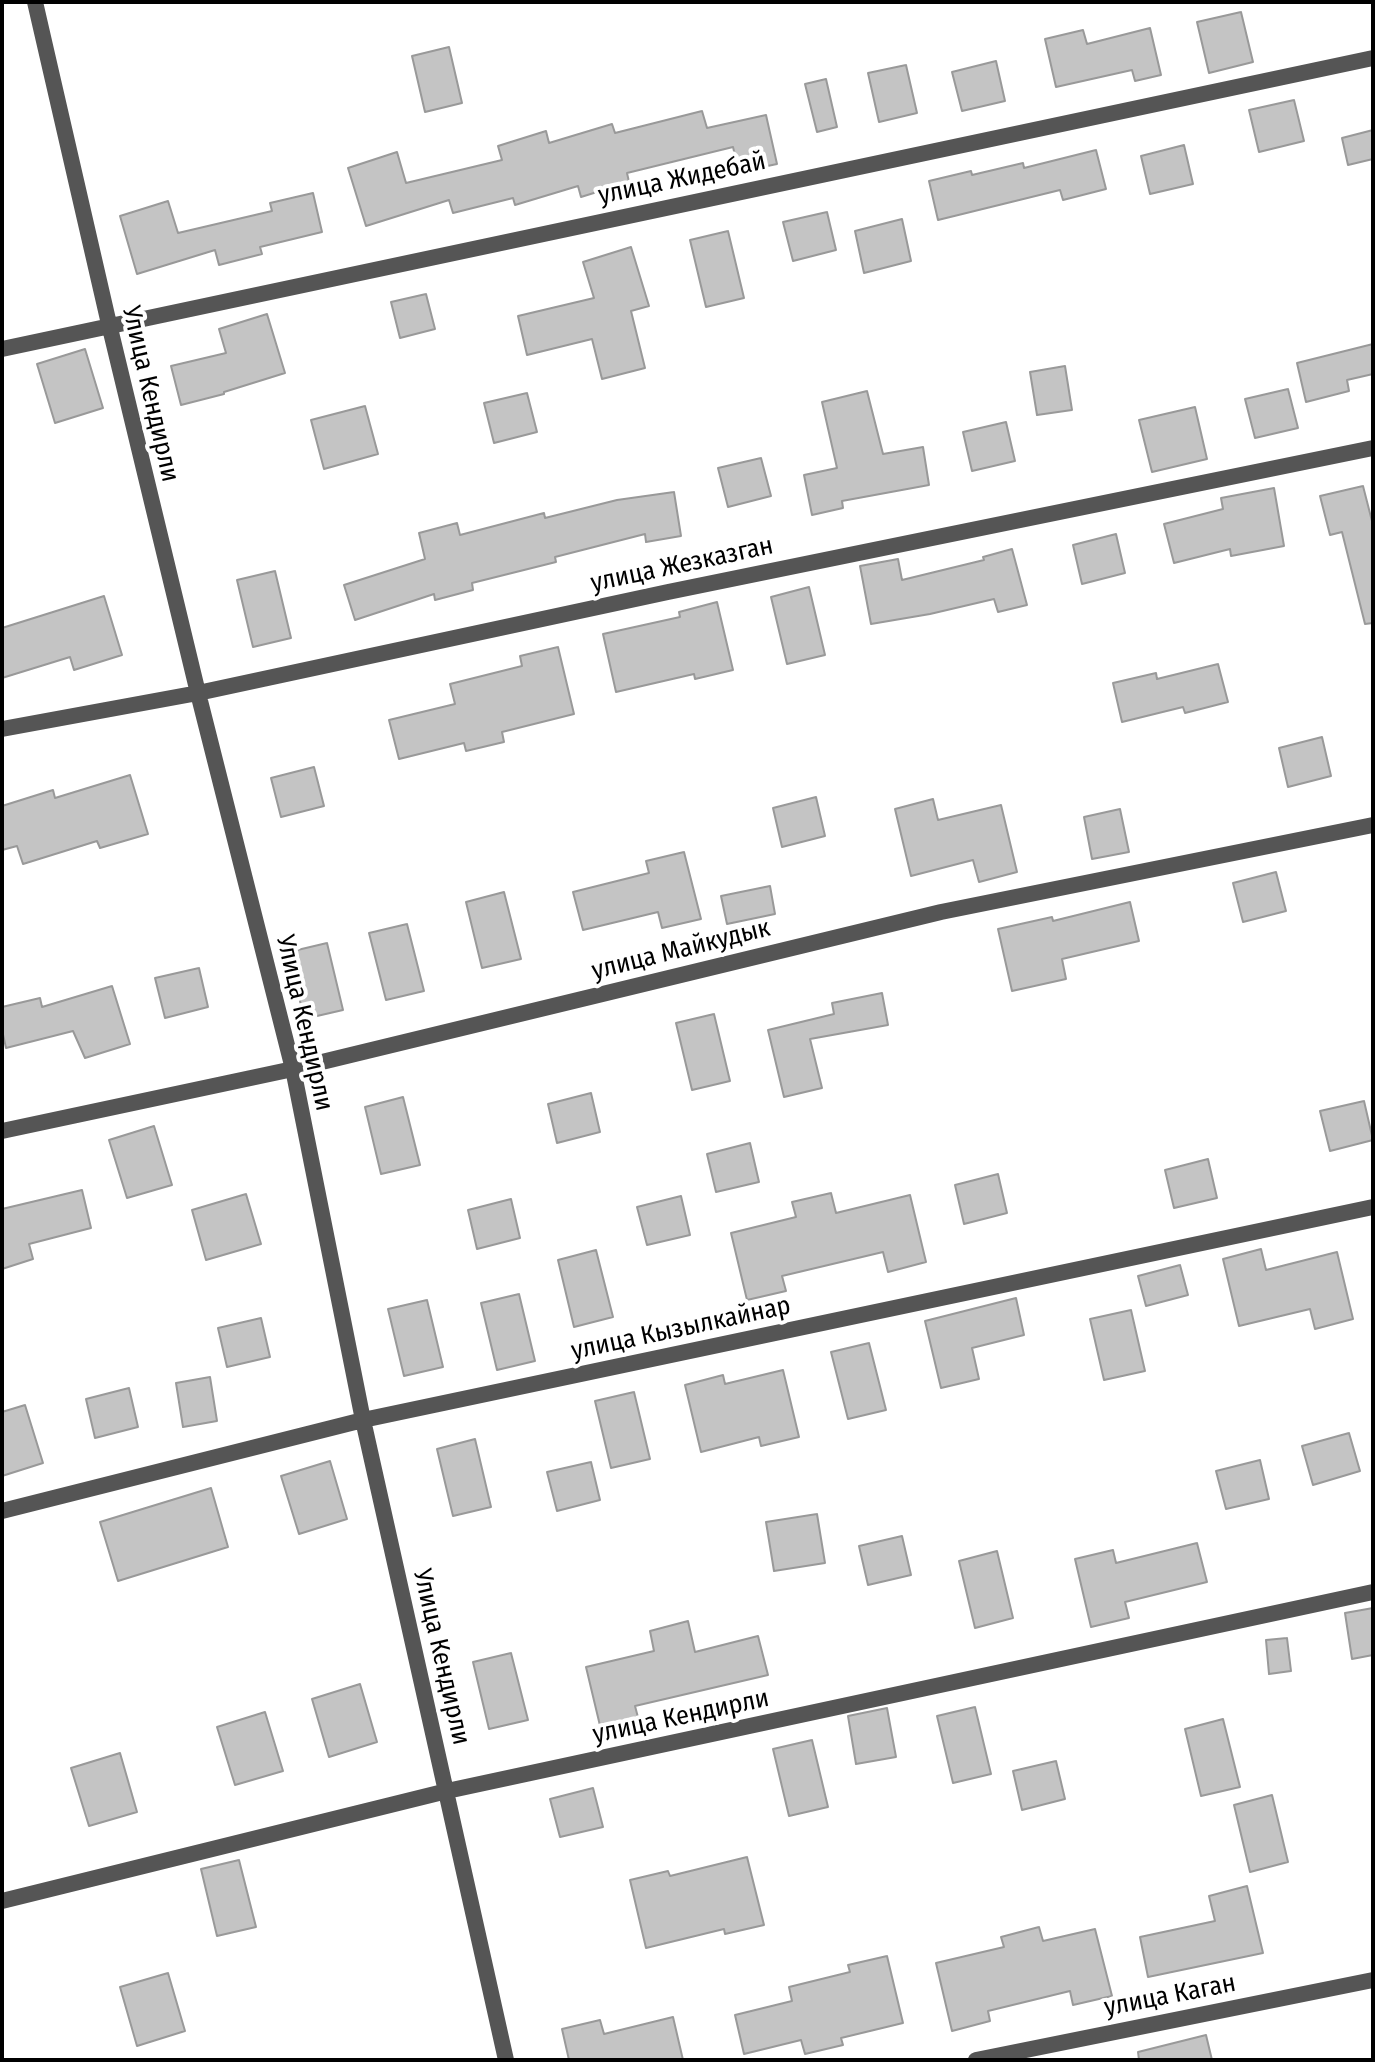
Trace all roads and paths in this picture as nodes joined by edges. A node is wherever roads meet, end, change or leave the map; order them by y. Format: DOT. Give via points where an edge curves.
graph roads {
  1 [pos="35,2"];
  2 [pos="1373,58"];
  3 [pos="109,324"];
  4 [pos="2,349"];
  5 [pos="1373,448"];
  6 [pos="198,693"];
  7 [pos="2,729"];
  8 [pos="1373,825"];
  9 [pos="293,1069"];
  10 [pos="2,1131"];
  11 [pos="1373,1207"];
  12 [pos="363,1420"];
  13 [pos="2,1511"];
  14 [pos="1373,1592"];
  15 [pos="447,1791"];
  16 [pos="2,1901"];
  17 [pos="1373,1980"];
  18 [pos="506,2060"];
  19 [pos="976,2060"];
  1 -- 3 [label="street, Улица Кендирли"];
  2 -- 3 [label="street, улица Жидебай"];
  3 -- 4 [label="street, улица Жидебай"];
  3 -- 6 [label="street, Улица Кендирли"];
  5 -- 6 [label="street, улица Жезказган"];
  6 -- 7 [label="street, улица Жезказган"];
  6 -- 9 [label="street, Улица Кендирли"];
  8 -- 9 [label="street, улица Майкудык" via="941,912"];
  9 -- 10 [label="street, улица Майкудык"];
  9 -- 12 [label="street, Улица Кендирли"];
  11 -- 12 [label="street, улица Кызылкайнар"];
  12 -- 13 [label="street, улица Кызылкайнар"];
  12 -- 15 [label="street, Улица Кендирли"];
  14 -- 15 [label="street, улица Кендирли"];
  15 -- 16 [label="street, улица Кендирли"];
  15 -- 18 [label="street, Улица Кендирли"];
  17 -- 19 [label="street, улица Каган"];
}
